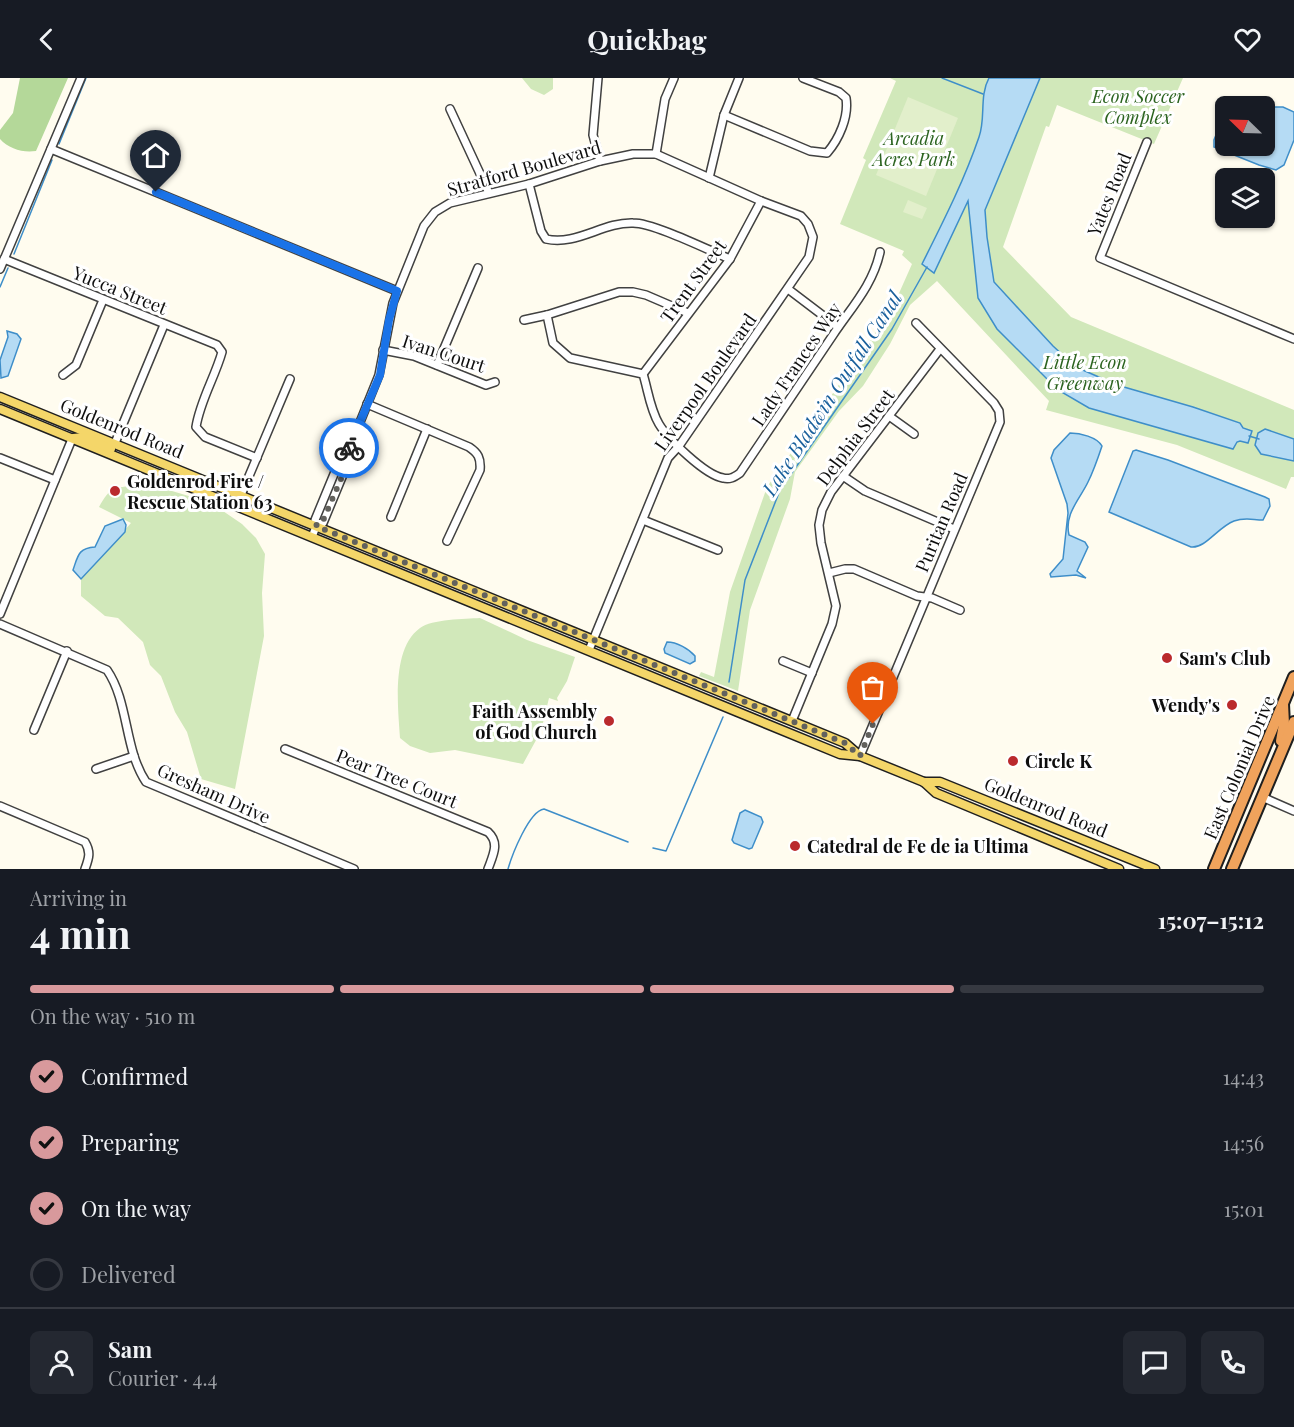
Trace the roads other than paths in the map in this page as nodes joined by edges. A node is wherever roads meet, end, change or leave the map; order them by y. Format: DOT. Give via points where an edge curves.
graph roads {
  1 [pos="81,78"];
  2 [pos="598,78"];
  3 [pos="674,78"];
  4 [pos="739,78"];
  5 [pos="803,78"];
  6 [pos="450,109"];
  7 [pos="724,115"];
  8 [pos="1147,142"];
  9 [pos="51,149"];
  10 [pos="656,154"];
  11 [pos="600,161"];
  12 [pos="709,178"];
  13 [pos="529,184"];
  14 [pos="489,193"];
  15 [pos="761,201"];
  16 [pos="813,237"];
  17 [pos="880,252"];
  18 [pos="4,259"];
  19 [pos="730,259"];
  20 [pos="478,268"];
  21 [pos="0,269"];
  22 [pos="788,289"];
  23 [pos="397,291"];
  24 [pos="103,300"];
  25 [pos="688,313"];
  26 [pos="547,315"];
  27 [pos="524,320"];
  28 [pos="916,323"];
  29 [pos="164,325"];
  30 [pos="838,327"];
  31 [pos="1294,339"];
  32 [pos="940,349"];
  33 [pos="383,350"];
  34 [pos="437,365"];
  35 [pos="644,374"];
  36 [pos="63,375"];
  37 [pos="290,379"];
  38 [pos="495,382"];
  39 [pos="0,397"];
  40 [pos="367,404"];
  41 [pos="0,409"];
  42 [pos="889,416"];
  43 [pos="427,429"];
  44 [pos="914,434"];
  45 [pos="72,439"];
  46 [pos="115,443"];
  47 [pos="679,447"];
  48 [pos="138,453"];
  49 [pos="256,458"];
  50 [pos="2,459"];
  51 [pos="843,476"];
  52 [pos="55,480"];
  53 [pos="177,482"];
  54 [pos="241,495"];
  55 [pos="391,517"];
  56 [pos="643,520"];
  57 [pos="317,525"];
  58 [pos="954,529"];
  59 [pos="312,537"];
  60 [pos="447,542"];
  61 [pos="718,550"];
  62 [pos="830,573"];
  63 [pos="926,597"];
  64 [pos="960,610"];
  65 [pos="0,614"];
  66 [pos="0,624"];
  67 [pos="593,639"];
  68 [pos="589,650"];
  69 [pos="67,651"];
  70 [pos="783,661"];
  71 [pos="812,672"];
  72 [pos="1294,677"];
  73 [pos="686,690"];
  74 [pos="717,690"];
  75 [pos="1283,702"];
  76 [pos="792,721"];
  77 [pos="1294,722"];
  78 [pos="34,730"];
  79 [pos="285,749"];
  80 [pos="134,756"];
  81 [pos="860,756"];
  82 [pos="1276,765"];
  83 [pos="96,769"];
  84 [pos="924,782"];
  85 [pos="1262,797"];
  86 [pos="0,806"];
  87 [pos="1294,811"];
  88 [pos="1034,820"];
  89 [pos="1029,831"];
  90 [pos="85,869"];
  91 [pos="354,869"];
  92 [pos="488,869"];
  93 [pos="1119,869"];
  94 [pos="1155,869"];
  95 [pos="1214,869"];
  96 [pos="1232,869"];
  1 -- 9 [label="street"];
  2 -- 11 [label="street" via="593,135"];
  3 -- 10 [label="street" via="665,99"];
  4 -- 7 [label="street"];
  5 -- 7 [label="street" via="846,98 841,128 827,153 810,151"];
  6 -- 14 [label="street"];
  7 -- 12 [label="street"];
  8 -- 31 [label="street, Yates Road" via="1100,258"];
  9 -- 18 [label="street"];
  9 -- 23 [label="street"];
  10 -- 11 [label="street, Stratford Boulevard"];
  10 -- 12 [label="street, Stratford Boulevard"];
  11 -- 13 [label="street, Stratford Boulevard"];
  12 -- 15 [label="street, Stratford Boulevard"];
  13 -- 14 [label="street, Stratford Boulevard"];
  13 -- 19 [label="street" via="546,239 563,241 634,222"];
  14 -- 23 [label="street, Stratford Boulevard" via="450,203 435,212 424,226"];
  15 -- 16 [label="street, Stratford Boulevard" via="801,216"];
  15 -- 19 [label="street, Trent Street"];
  16 -- 22 [label="street, Liverpool Boulevard" via="808,257"];
  17 -- 30 [label="street, Lady Frances Way" via="862,295"];
  18 -- 21 [label="street"];
  18 -- 24 [label="street, Yucca Street"];
  19 -- 25 [label="street, Trent Street"];
  20 -- 34 [label="street"];
  22 -- 30 [label="street"];
  22 -- 47 [label="street, Liverpool Boulevard"];
  23 -- 33 [label="street, Stratford Boulevard"];
  24 -- 29 [label="street, Yucca Street"];
  24 -- 36 [label="street" via="76,365"];
  25 -- 26 [label="street" via="646,295 619,292"];
  25 -- 35 [label="street, Trent Street"];
  26 -- 27 [label="street"];
  26 -- 35 [label="street" via="553,343 570,358"];
  28 -- 32 [label="street, Puritan Road"];
  29 -- 46 [label="street"];
  29 -- 49 [label="street, Yucca Street" via="217,345 222,352 196,427 205,437"];
  30 -- 47 [label="street, Lady Frances Way" via="740,473 731,479 721,478"];
  32 -- 42 [label="street, Delphia Street"];
  32 -- 58 [label="street, Puritan Road" via="994,403 1000,422"];
  33 -- 34 [label="street, Ivan Court"];
  33 -- 40 [label="street, Stratford Boulevard" via="380,375"];
  34 -- 38 [label="street, Ivan Court" via="486,385"];
  35 -- 47 [label="street" via="653,413"];
  37 -- 49 [label="street"];
  39 -- 46 [label="main road, Goldenrod Road"];
  40 -- 43 [label="street"];
  40 -- 57 [label="street, Stratford Boulevard" via="315,520"];
  41 -- 45 [label="main road, Goldenrod Road"];
  42 -- 44 [label="street"];
  42 -- 51 [label="street, Delphia Street"];
  43 -- 55 [label="street"];
  43 -- 60 [label="street" via="469,447 481,461"];
  45 -- 48 [label="main road" via="84,437 123,453"];
  45 -- 52 [label="street"];
  45 -- 53 [label="main road, Goldenrod Road"];
  46 -- 48 [label="main road, Goldenrod Road"];
  47 -- 56 [label="street, Liverpool Boulevard" via="668,458"];
  48 -- 54 [label="main road, Goldenrod Road"];
  49 -- 54 [label="street"];
  50 -- 52 [label="street"];
  51 -- 58 [label="street" via="865,491"];
  51 -- 62 [label="street, Delphia Street" via="822,510 819,525"];
  52 -- 65 [label="street"];
  53 -- 54 [label="main road" via="190,481 228,497"];
  53 -- 59 [label="main road, Goldenrod Road"];
  54 -- 57 [label="main road, Goldenrod Road"];
  56 -- 61 [label="street"];
  56 -- 67 [label="street, Liverpool Boulevard"];
  57 -- 59 [label="street, Stratford Boulevard"];
  57 -- 67 [label="main road, Goldenrod Road"];
  58 -- 63 [label="street, Puritan Road"];
  59 -- 68 [label="main road, Goldenrod Road"];
  62 -- 63 [label="street" via="854,569"];
  62 -- 71 [label="street, Delphia Street" via="836,606"];
  63 -- 64 [label="street"];
  63 -- 81 [label="street, Puritan Road"];
  66 -- 69 [label="street, Gresham Drive"];
  67 -- 68 [label="street, Liverpool Boulevard"];
  67 -- 74 [label="main road, Goldenrod Road"];
  68 -- 73 [label="main road, Goldenrod Road"];
  69 -- 78 [label="street"];
  69 -- 80 [label="street, Gresham Drive" via="107,670 114,681"];
  70 -- 71 [label="street"];
  71 -- 76 [label="street, Delphia Street"];
  72 -- 75 [label="highway, East Colonial Drive"];
  73 -- 74 [label="main road"];
  73 -- 81 [label="main road, Goldenrod Road" via="840,754"];
  74 -- 76 [label="main road, Goldenrod Road"];
  75 -- 82 [label="highway" via="1284,724"];
  75 -- 95 [label="highway, East Colonial Drive"];
  76 -- 81 [label="main road, Goldenrod Road" via="845,743"];
  77 -- 82 [label="highway, East Colonial Drive"];
  79 -- 92 [label="street, Pear Tree Court" via="488,832 494,838 495,850"];
  80 -- 83 [label="street"];
  80 -- 91 [label="street, Gresham Drive" via="146,782 155,787"];
  81 -- 84 [label="main road, Goldenrod Road"];
  82 -- 85 [label="highway, East Colonial Drive"];
  84 -- 88 [label="main road, Goldenrod Road" via="940,782"];
  84 -- 89 [label="main road, Goldenrod Road" via="936,793"];
  85 -- 87 [label="street"];
  85 -- 96 [label="highway, East Colonial Drive"];
  86 -- 90 [label="street" via="86,842 90,856"];
  88 -- 89 [label="street"];
  88 -- 94 [label="main road, Goldenrod Road"];
  89 -- 93 [label="main road, Goldenrod Road"];
}
